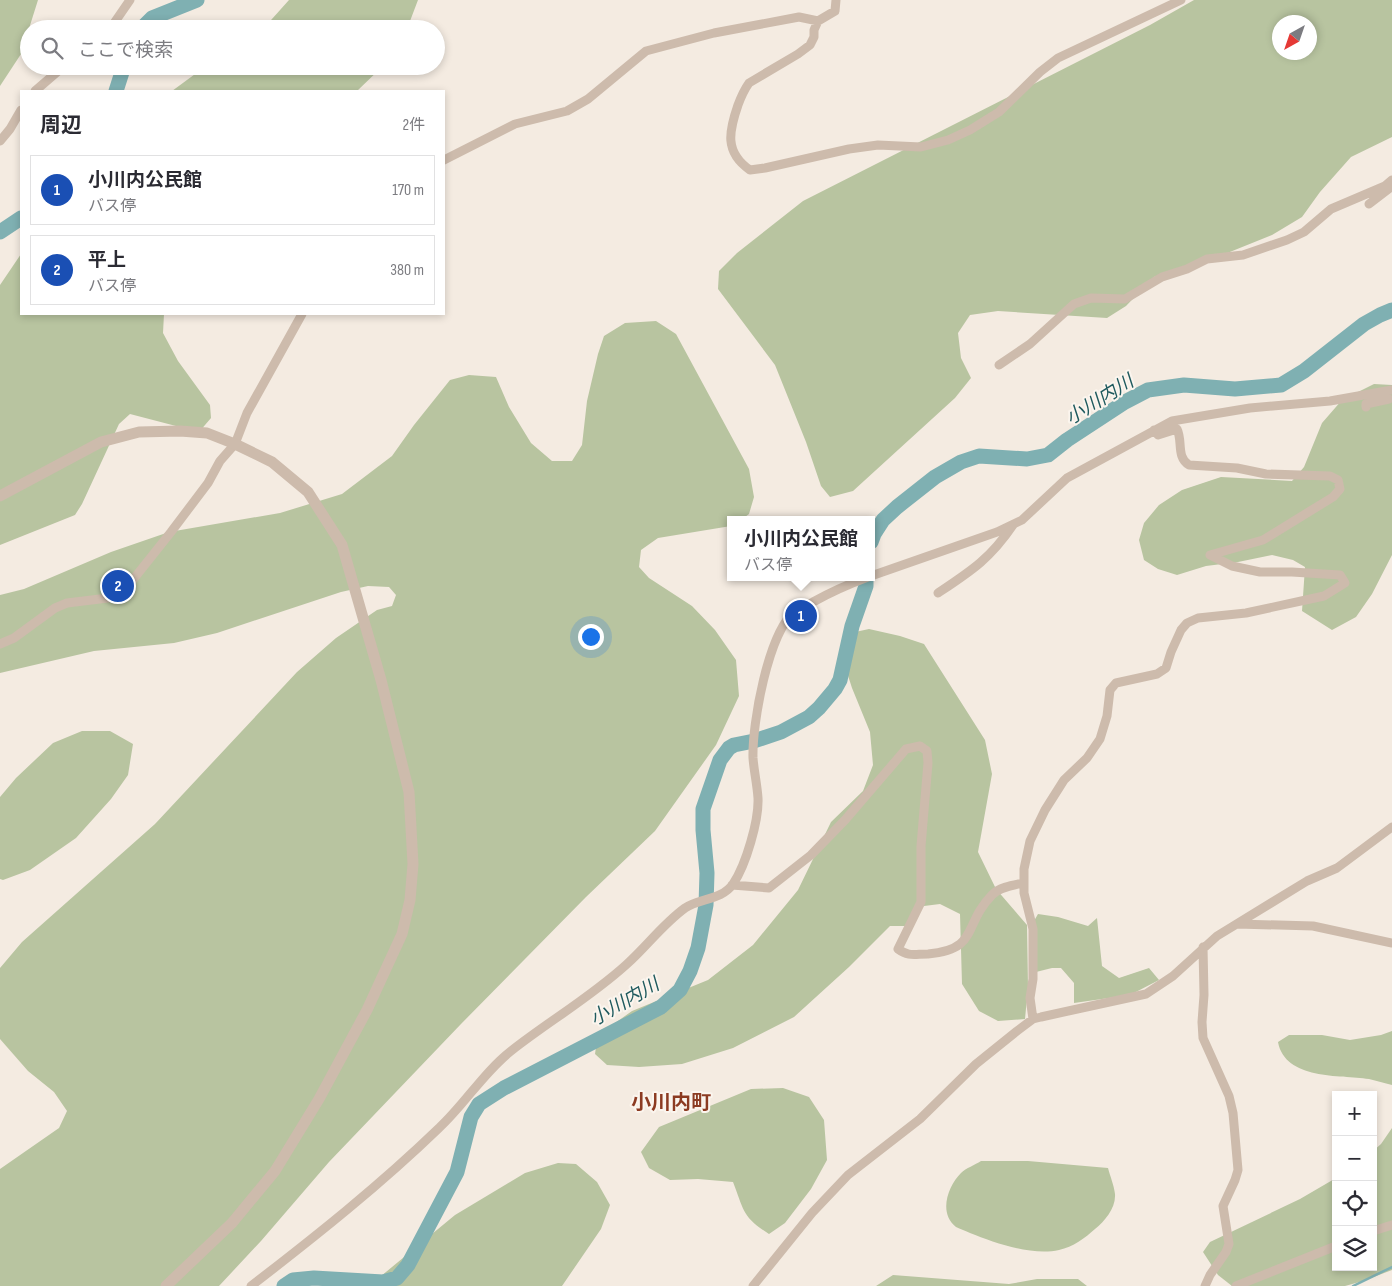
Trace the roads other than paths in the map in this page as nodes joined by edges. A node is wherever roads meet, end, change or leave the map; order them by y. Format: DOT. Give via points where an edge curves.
graph roads {
  1 [pos="130,0"];
  2 [pos="836,0"];
  3 [pos="1181,0"];
  4 [pos="116,20"];
  5 [pos="818,21"];
  6 [pos="54,75"];
  7 [pos="36,90"];
  8 [pos="20,112"];
  9 [pos="0,141"];
  10 [pos="445,159"];
  11 [pos="1392,180"];
  12 [pos="1392,185"];
  13 [pos="1369,204"];
  14 [pos="301,315"];
  15 [pos="999,365"];
  16 [pos="1390,395"];
  17 [pos="1366,407"];
  18 [pos="1154,430"];
  19 [pos="235,444"];
  20 [pos="0,496"];
  21 [pos="1015,523"];
  22 [pos="875,575"];
  23 [pos="858,581"];
  24 [pos="938,593"];
  25 [pos="0,644"];
  26 [pos="1392,827"];
  27 [pos="1024,883"];
  28 [pos="732,885"];
  29 [pos="1237,924"];
  30 [pos="1392,943"];
  31 [pos="1204,947"];
  32 [pos="1033,1019"];
  33 [pos="1392,1225"];
  34 [pos="1377,1230"];
  35 [pos="1332,1248"];
  36 [pos="166,1286"];
  37 [pos="251,1286"];
  38 [pos="753,1286"];
  39 [pos="1205,1286"];
  40 [pos="1236,1286"];
  1 -- 4 [label="street"];
  2 -- 5 [label="street" via="835,12"];
  3 -- 5 [label="street" via="1058,58 999,112 948,140 921,147 878,145 849,149 750,170 740,163 731,145 731,122 744,90 748,83 810,45"];
  5 -- 10 [label="street" via="799,17 714,33 646,51 588,99 567,111 515,124"];
  6 -- 7 [label="street"];
  8 -- 9 [label="street"];
  11 -- 15 [label="street" via="1331,209 1304,232 1287,240 1243,255 1206,259 1162,277 1125,298 1091,298 1074,304 1030,344"];
  12 -- 13 [label="street"];
  14 -- 19 [label="street" via="247,413"];
  16 -- 17 [label="street" via="1366,404"];
  16 -- 18 [label="street" via="1250,408 1172,421"];
  18 -- 21 [label="street" via="1067,478 1034,510"];
  18 -- 27 [label="street" via="1158,435 1177,429 1181,457 1189,465 1231,467 1266,474 1330,476 1338,480 1340,489 1334,497 1264,540 1210,555 1232,566 1260,572 1340,575 1345,583 1324,596 1198,618 1181,630 1166,668 1157,674 1116,683 1110,690 1100,739 1087,758 1064,780 1030,841"];
  19 -- 20 [label="street" via="207,433 138,432 100,442"];
  19 -- 25 [label="street" via="128,586 108,598 67,603"];
  19 -- 36 [label="street" via="272,462 298,482 342,545 409,792 412,880 402,934 367,1010 319,1099 275,1171 232,1222"];
  21 -- 22 [label="street"];
  21 -- 24 [label="street" via="999,546 976,568"];
  23 -- 28 [label="street" via="795,611 773,646 754,723 753,757 758,801 752,838"];
  26 -- 29 [label="street" via="1337,868"];
  27 -- 28 [label="street" via="993,893 959,946 942,952 907,955 898,949 921,902 921,846 928,763 927,751 920,746 906,749 846,820 769,888"];
  27 -- 32 [label="street" via="1033,929 1030,998"];
  28 -- 37 [label="street" via="720,896 687,907 584,1000 509,1052 448,1120 402,1164"];
  29 -- 30 [label="street" via="1313,926"];
  29 -- 31 [label="street"];
  31 -- 32 [label="street" via="1174,976 1146,994"];
  31 -- 39 [label="street" via="1203,1038 1229,1096 1238,1170 1223,1206 1229,1244"];
  32 -- 38 [label="street" via="976,1064 920,1119 848,1175 812,1213"];
  33 -- 34 [label="street"];
  35 -- 40 [label="street"];
}
